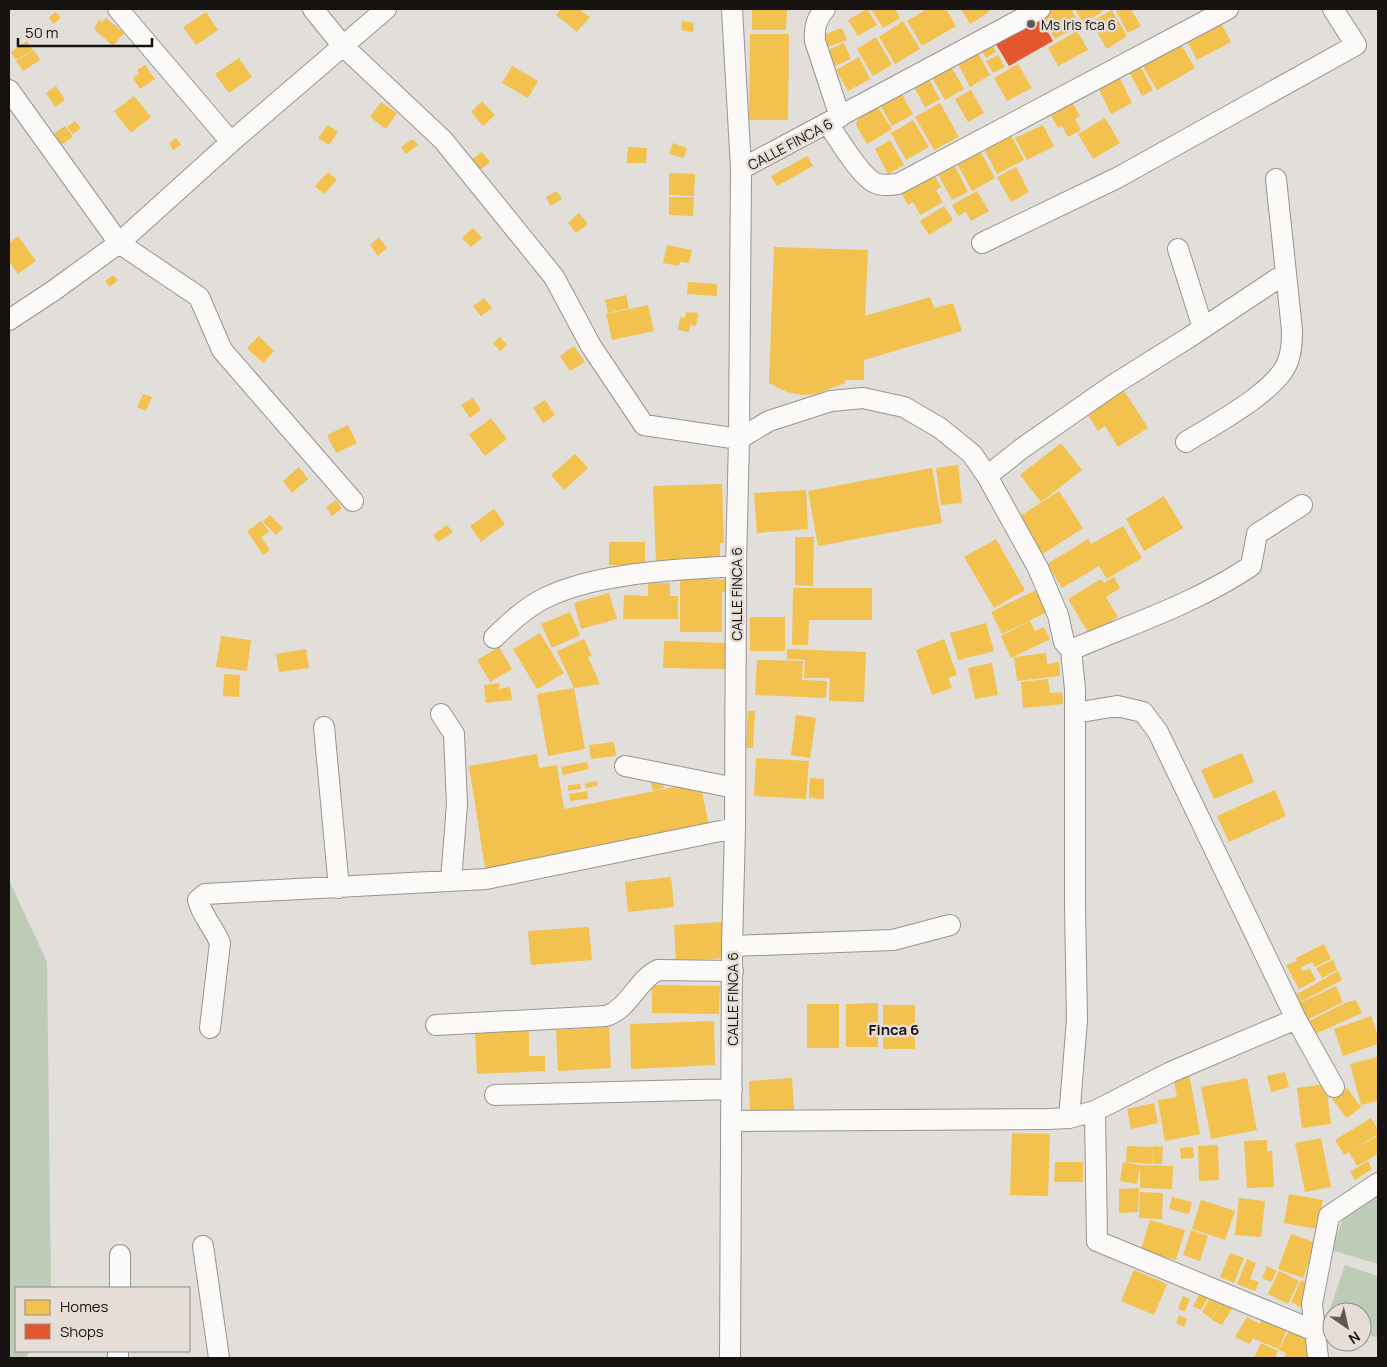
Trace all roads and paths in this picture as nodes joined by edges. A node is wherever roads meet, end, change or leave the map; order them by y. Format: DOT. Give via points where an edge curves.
graph roads {
  1 [pos="118,9"];
  2 [pos="313,9"];
  3 [pos="386,9"];
  4 [pos="732,9"];
  5 [pos="825,9"];
  6 [pos="1040,9"];
  7 [pos="1228,9"];
  8 [pos="1334,9"];
  9 [pos="342,45"];
  10 [pos="9,90"];
  11 [pos="834,120"];
  12 [pos="231,142"];
  13 [pos="741,169"];
  14 [pos="1276,179"];
  15 [pos="119,243"];
  16 [pos="982,243"];
  17 [pos="1178,249"];
  18 [pos="1286,273"];
  19 [pos="9,320"];
  20 [pos="1203,328"];
  21 [pos="739,439"];
  22 [pos="1186,442"];
  23 [pos="987,476"];
  24 [pos="352,501"];
  25 [pos="1302,505"];
  26 [pos="736,566"];
  27 [pos="494,638"];
  28 [pos="1071,650"];
  29 [pos="1075,713"];
  30 [pos="441,714"];
  31 [pos="324,727"];
  32 [pos="625,766"];
  33 [pos="735,788"];
  34 [pos="735,828"];
  35 [pos="450,881"];
  36 [pos="339,888"];
  37 [pos="950,925"];
  38 [pos="732,946"];
  39 [pos="733,971"];
  40 [pos="1296,1019"];
  41 [pos="436,1025"];
  42 [pos="210,1028"];
  43 [pos="1334,1087"];
  44 [pos="732,1089"];
  45 [pos="495,1095"];
  46 [pos="1095,1112"];
  47 [pos="1069,1118"];
  48 [pos="731,1121"];
  49 [pos="1378,1183"];
  50 [pos="203,1246"];
  51 [pos="120,1255"];
  52 [pos="120,1287"];
  53 [pos="1315,1331"];
  54 [pos="219,1358"];
  55 [pos="730,1358"];
  56 [pos="1318,1358"];
  1 -- 12 [label="street"];
  2 -- 9 [label="street"];
  3 -- 9 [label="street"];
  4 -- 13 [label="street"];
  5 -- 11 [label="street" via="814,30"];
  6 -- 11 [label="street, CALLE FINCA 6"];
  7 -- 11 [label="street" via="898,184 874,183 864,175"];
  8 -- 16 [label="street" via="1356,45 1117,178"];
  9 -- 12 [label="street"];
  9 -- 21 [label="street" via="443,140 554,277 591,346 644,425"];
  10 -- 15 [label="street"];
  11 -- 13 [label="street, CALLE FINCA 6"];
  12 -- 15 [label="street"];
  13 -- 21 [label="street, CALLE FINCA 6"];
  14 -- 18 [label="street"];
  15 -- 19 [label="street"];
  15 -- 24 [label="street" via="199,297 222,350"];
  17 -- 20 [label="street"];
  18 -- 20 [label="street"];
  18 -- 22 [label="street" via="1292,330 1288,362 1281,374 1268,389"];
  20 -- 23 [label="street" via="1113,385"];
  21 -- 23 [label="street" via="769,421 831,401 863,398 904,407 940,428 972,454"];
  21 -- 26 [label="street, CALLE FINCA 6"];
  23 -- 28 [label="street" via="1038,568 1058,615 1064,642"];
  25 -- 28 [label="street" via="1257,534 1251,566 1229,581 1202,596"];
  26 -- 27 [label="street" via="651,572 584,583 545,598 517,615"];
  26 -- 33 [label="street, CALLE FINCA 6"];
  28 -- 29 [label="street"];
  29 -- 40 [label="street" via="1117,706 1143,712 1158,732"];
  29 -- 47 [label="street" via="1077,1020"];
  30 -- 35 [label="street" via="454,734 457,804"];
  31 -- 36 [label="street"];
  32 -- 33 [label="street"];
  33 -- 34 [label="street, CALLE FINCA 6"];
  34 -- 35 [label="street" via="486,879"];
  34 -- 38 [label="street, CALLE FINCA 6"];
  35 -- 36 [label="street"];
  36 -- 42 [label="street" via="205,894 198,900 200,910 220,943"];
  37 -- 38 [label="street" via="892,940"];
  38 -- 39 [label="street, CALLE FINCA 6"];
  39 -- 41 [label="street" via="658,970 649,974 616,1013 606,1016"];
  39 -- 44 [label="street, CALLE FINCA 6"];
  40 -- 43 [label="street"];
  40 -- 46 [label="street" via="1171,1072"];
  44 -- 45 [label="street"];
  44 -- 48 [label="street, CALLE FINCA 6"];
  46 -- 47 [label="street"];
  46 -- 53 [label="street" via="1096,1241"];
  47 -- 48 [label="street"];
  48 -- 55 [label="street, CALLE FINCA 6"];
  49 -- 53 [label="street" via="1329,1216 1312,1304"];
  50 -- 54 [label="street"];
  51 -- 52 [label="street"];
  53 -- 56 [label="street"];
}
